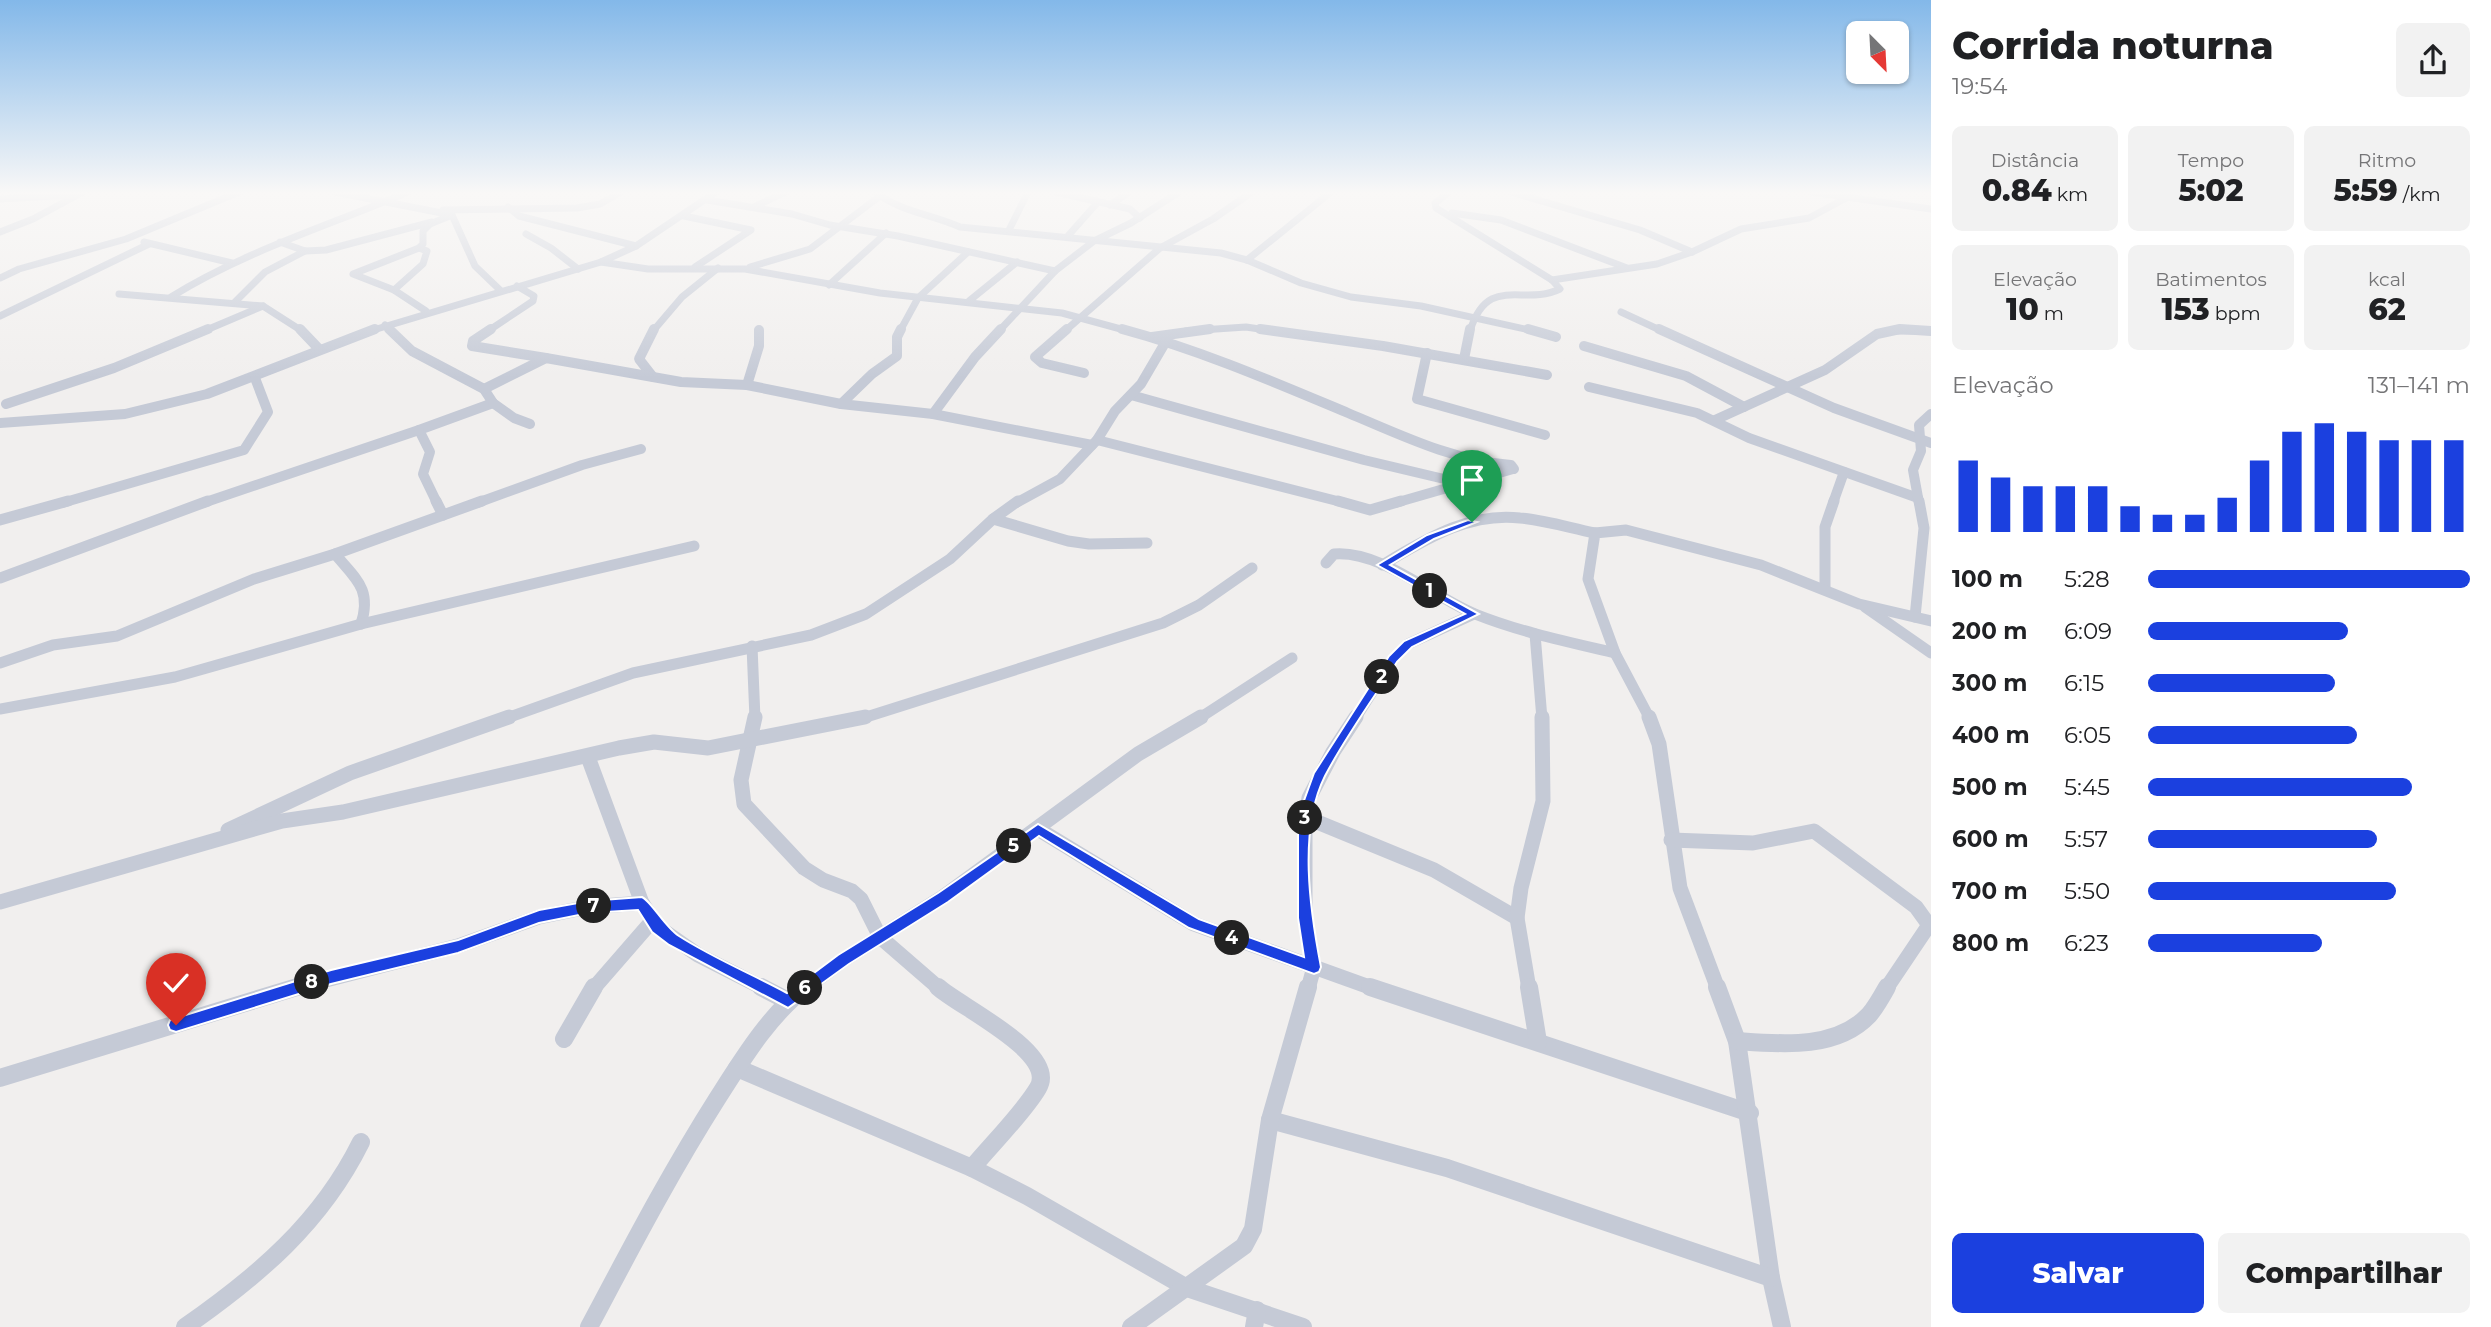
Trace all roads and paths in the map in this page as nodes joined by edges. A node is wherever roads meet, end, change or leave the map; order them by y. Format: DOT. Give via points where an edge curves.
graph roads {
  1 [pos="73,254"];
  2 [pos="128,254"];
  3 [pos="192,254"];
  4 [pos="253,254"];
  5 [pos="299,254"];
  6 [pos="404,254"];
  7 [pos="426,254"];
  8 [pos="470,254"];
  9 [pos="559,254"];
  10 [pos="619,254"];
  11 [pos="714,254"];
  12 [pos="795,254"];
  13 [pos="863,254"];
  14 [pos="966,254"];
  15 [pos="977,254"];
  16 [pos="1077,254"];
  17 [pos="1153,254"];
  18 [pos="1224,254"];
  19 [pos="1255,254"];
  20 [pos="1510,254"];
  21 [pos="1589,254"];
  22 [pos="1685,254"];
  23 [pos="1247,260"];
  24 [pos="601,262"];
  25 [pos="1017,262"];
  26 [pos="232,263"];
  27 [pos="693,268"];
  28 [pos="718,268"];
  29 [pos="578,269"];
  30 [pos="745,269"];
  31 [pos="1630,270"];
  32 [pos="1055,271"];
  33 [pos="0,278"];
  34 [pos="1552,280"];
  35 [pos="829,285"];
  36 [pos="517,286"];
  37 [pos="394,290"];
  38 [pos="500,290"];
  39 [pos="119,294"];
  40 [pos="171,298"];
  41 [pos="918,298"];
  42 [pos="235,302"];
  43 [pos="969,302"];
  44 [pos="263,306"];
  45 [pos="1022,307"];
  46 [pos="426,311"];
  47 [pos="1621,312"];
  48 [pos="0,316"];
  49 [pos="1080,317"];
  50 [pos="1473,317"];
  51 [pos="385,325"];
  52 [pos="759,330"];
  53 [pos="1931,331"];
  54 [pos="1152,337"];
  55 [pos="1556,337"];
  56 [pos="1166,343"];
  57 [pos="1584,346"];
  58 [pos="319,349"];
  59 [pos="1427,353"];
  60 [pos="546,358"];
  61 [pos="1464,359"];
  62 [pos="1084,373"];
  63 [pos="1547,375"];
  64 [pos="653,377"];
  65 [pos="255,378"];
  66 [pos="747,386"];
  67 [pos="1788,386"];
  68 [pos="1589,387"];
  69 [pos="484,389"];
  70 [pos="1131,395"];
  71 [pos="3,400"];
  72 [pos="493,402"];
  73 [pos="841,404"];
  74 [pos="1744,407"];
  75 [pos="933,414"];
  76 [pos="1931,414"];
  77 [pos="1715,421"];
  78 [pos="5,423"];
  79 [pos="530,424"];
  80 [pos="419,430"];
  81 [pos="1545,435"];
  82 [pos="1919,439"];
  83 [pos="1094,443"];
  84 [pos="1931,443"];
  85 [pos="641,449"];
  86 [pos="1844,472"];
  87 [pos="1461,483"];
  88 [pos="1918,498"];
  89 [pos="443,515"];
  90 [pos="993,519"];
  91 [pos="0,520"];
  92 [pos="1595,533"];
  93 [pos="1147,543"];
  94 [pos="694,546"];
  95 [pos="335,554"];
  96 [pos="1326,563"];
  97 [pos="1382,565"];
  98 [pos="1252,568"];
  99 [pos="0,578"];
  100 [pos="1825,589"];
  101 [pos="1859,604"];
  102 [pos="1474,614"];
  103 [pos="1915,617"];
  104 [pos="1931,621"];
  105 [pos="361,624"];
  106 [pos="1535,634"];
  107 [pos="752,646"];
  108 [pos="1615,653"];
  109 [pos="1931,653"];
  110 [pos="1292,658"];
  111 [pos="0,663"];
  112 [pos="0,709"];
  113 [pos="752,740"];
  114 [pos="588,757"];
  115 [pos="1305,817"];
  116 [pos="1038,829"];
  117 [pos="1671,840"];
  118 [pos="200,844"];
  119 [pos="0,902"];
  120 [pos="642,903"];
  121 [pos="1517,918"];
  122 [pos="653,920"];
  123 [pos="880,937"];
  124 [pos="1314,967"];
  125 [pos="788,1001"];
  126 [pos="564,1039"];
  127 [pos="1737,1041"];
  128 [pos="1538,1042"];
  129 [pos="737,1068"];
  130 [pos="0,1079"];
  131 [pos="1749,1113"];
  132 [pos="1270,1119"];
  133 [pos="361,1142"];
  134 [pos="972,1168"];
  135 [pos="1771,1278"];
  136 [pos="1187,1289"];
  137 [pos="1256,1318"];
  138 [pos="185,1327"];
  139 [pos="589,1327"];
  140 [pos="1131,1327"];
  141 [pos="1303,1327"];
  142 [pos="1782,1327"];
  1 -- 33 [label="street"];
  2 -- 48 [label="street"];
  3 -- 26 [label="street"];
  4 -- 26 [label="street"];
  5 -- 42 [label="street" via="265,272"];
  6 -- 37 [label="street" via="353,274"];
  7 -- 37 [label="street" via="423,264"];
  8 -- 38 [label="street" via="475,266"];
  9 -- 29 [label="street"];
  10 -- 24 [label="street"];
  11 -- 27 [label="street"];
  12 -- 30 [label="street"];
  13 -- 35 [label="street"];
  14 -- 41 [label="street"];
  15 -- 25 [label="street"];
  16 -- 32 [label="street"];
  17 -- 49 [label="street"];
  18 -- 23 [label="street"];
  19 -- 23 [label="street"];
  20 -- 34 [label="street"];
  21 -- 31 [label="street"];
  22 -- 31 [label="street"];
  23 -- 50 [label="street" via="1330,291"];
  24 -- 27 [label="street" via="641,269"];
  24 -- 29 [label="street"];
  25 -- 32 [label="street"];
  25 -- 43 [label="street"];
  26 -- 40 [label="street" via="197,279"];
  27 -- 28 [label="street"];
  28 -- 30 [label="street"];
  28 -- 64 [label="street" via="678,298 654,330 639,359"];
  29 -- 36 [label="street"];
  30 -- 35 [label="street"];
  31 -- 34 [label="street"];
  32 -- 45 [label="street"];
  34 -- 50 [label="street" via="1560,289 1557,292 1497,295"];
  35 -- 41 [label="street"];
  36 -- 38 [label="street"];
  36 -- 60 [label="street" via="534,296 533,301 472,346"];
  37 -- 46 [label="street"];
  38 -- 46 [label="street"];
  39 -- 40 [label="street"];
  40 -- 42 [label="street"];
  41 -- 43 [label="street"];
  41 -- 73 [label="street" via="897,337 897,356"];
  42 -- 44 [label="street"];
  43 -- 45 [label="street"];
  44 -- 58 [label="street" via="298,327"];
  44 -- 71 [label="street" via="114,368"];
  45 -- 49 [label="street"];
  45 -- 75 [label="street" via="975,357"];
  46 -- 51 [label="street"];
  47 -- 67 [label="street"];
  49 -- 54 [label="street"];
  49 -- 62 [label="street" via="1035,357 1042,363"];
  50 -- 55 [label="street"];
  50 -- 61 [label="street"];
  51 -- 58 [label="street"];
  51 -- 69 [label="street" via="412,351"];
  52 -- 66 [label="street"];
  53 -- 67 [label="street" via="1900,329 1877,334 1828,368"];
  54 -- 56 [label="street"];
  54 -- 59 [label="street" via="1246,327"];
  56 -- 70 [label="street"];
  56 -- 87 [label="street" via="1232,365 1433,448 1516,468"];
  57 -- 74 [label="street" via="1686,376"];
  58 -- 65 [label="street"];
  59 -- 61 [label="street"];
  59 -- 81 [label="street" via="1417,399"];
  60 -- 64 [label="street"];
  60 -- 69 [label="street"];
  61 -- 63 [label="street"];
  64 -- 66 [label="street"];
  65 -- 78 [label="street" via="164,407"];
  65 -- 91 [label="street" via="268,412 244,450"];
  66 -- 73 [label="street"];
  67 -- 74 [label="street"];
  67 -- 82 [label="street"];
  68 -- 77 [label="street"];
  69 -- 72 [label="street"];
  70 -- 83 [label="street"];
  70 -- 87 [label="street"];
  71 -- 78 [label="street"];
  72 -- 79 [label="street"];
  72 -- 80 [label="street"];
  73 -- 75 [label="street"];
  74 -- 77 [label="street"];
  75 -- 83 [label="street"];
  76 -- 82 [label="street" via="1919,425"];
  77 -- 86 [label="street"];
  80 -- 89 [label="street" via="430,452 423,474"];
  80 -- 99 [label="street" via="182,510"];
  82 -- 84 [label="street"];
  82 -- 88 [label="street" via="1921,451 1913,470"];
  83 -- 87 [label="street" via="1267,481 1370,510"];
  83 -- 90 [label="street" via="1054,483"];
  85 -- 89 [label="street"];
  86 -- 88 [label="street"];
  86 -- 100 [label="street" via="1825,527"];
  88 -- 103 [label="street" via="1924,528"];
  89 -- 95 [label="street"];
  90 -- 93 [label="street" via="1068,541"];
  90 -- 107 [label="street" via="950,559 866,614 811,635"];
  92 -- 97 [label="street" via="1512,517 1487,518 1431,537"];
  92 -- 100 [label="street" via="1641,533 1761,565"];
  92 -- 108 [label="street" via="1588,579"];
  94 -- 105 [label="street"];
  95 -- 105 [label="street" via="367,594 368,608"];
  95 -- 111 [label="street" via="254,579 117,636 53,645"];
  96 -- 97 [label="street" via="1340,552"];
  97 -- 102 [label="street"];
  98 -- 113 [label="street" via="1199,605 1143,631 884,712"];
  100 -- 101 [label="street"];
  101 -- 103 [label="street"];
  101 -- 109 [label="street"];
  102 -- 106 [label="street"];
  102 -- 115 [label="street" via="1408,644 1393,659 1318,776"];
  103 -- 104 [label="street"];
  105 -- 112 [label="street" via="175,677"];
  106 -- 108 [label="street"];
  106 -- 121 [label="street" via="1542,801"];
  107 -- 113 [label="street" via="757,694"];
  107 -- 118 [label="street" via="633,673 350,774"];
  108 -- 117 [label="street" via="1656,735"];
  110 -- 116 [label="street" via="1138,754"];
  113 -- 114 [label="street" via="708,748 654,742"];
  113 -- 123 [label="street" via="740,778 744,804 804,868 861,899"];
  114 -- 118 [label="street" via="282,821"];
  114 -- 120 [label="street"];
  115 -- 121 [label="street" via="1434,870"];
  115 -- 124 [label="street" via="1305,918"];
  116 -- 123 [label="street"];
  116 -- 124 [label="street" via="1194,924"];
  117 -- 127 [label="street" via="1681,888"];
  117 -- 127 [label="street" via="1753,843 1814,831 1916,907 1929,925 1869,1015 1857,1025 1830,1039 1803,1044"];
  118 -- 119 [label="street"];
  120 -- 122 [label="street"];
  120 -- 130 [label="street" via="539,917 458,946 301,986"];
  121 -- 128 [label="street"];
  122 -- 125 [label="street" via="682,946"];
  122 -- 126 [label="street" via="594,987"];
  123 -- 125 [label="street"];
  123 -- 134 [label="street" via="943,992 1027,1049 1040,1066 1040,1086"];
  124 -- 128 [label="street"];
  124 -- 132 [label="street"];
  125 -- 129 [label="street"];
  127 -- 131 [label="street"];
  128 -- 131 [label="street"];
  129 -- 134 [label="street"];
  129 -- 139 [label="street" via="668,1177"];
  131 -- 135 [label="street"];
  132 -- 135 [label="street" via="1459,1172"];
  132 -- 136 [label="street" via="1253,1229 1244,1246"];
  133 -- 138 [label="street" via="337,1187 291,1243 258,1275"];
  134 -- 136 [label="street"];
  135 -- 142 [label="street"];
  136 -- 137 [label="street"];
  136 -- 140 [label="street"];
  137 -- 141 [label="street"];
}
